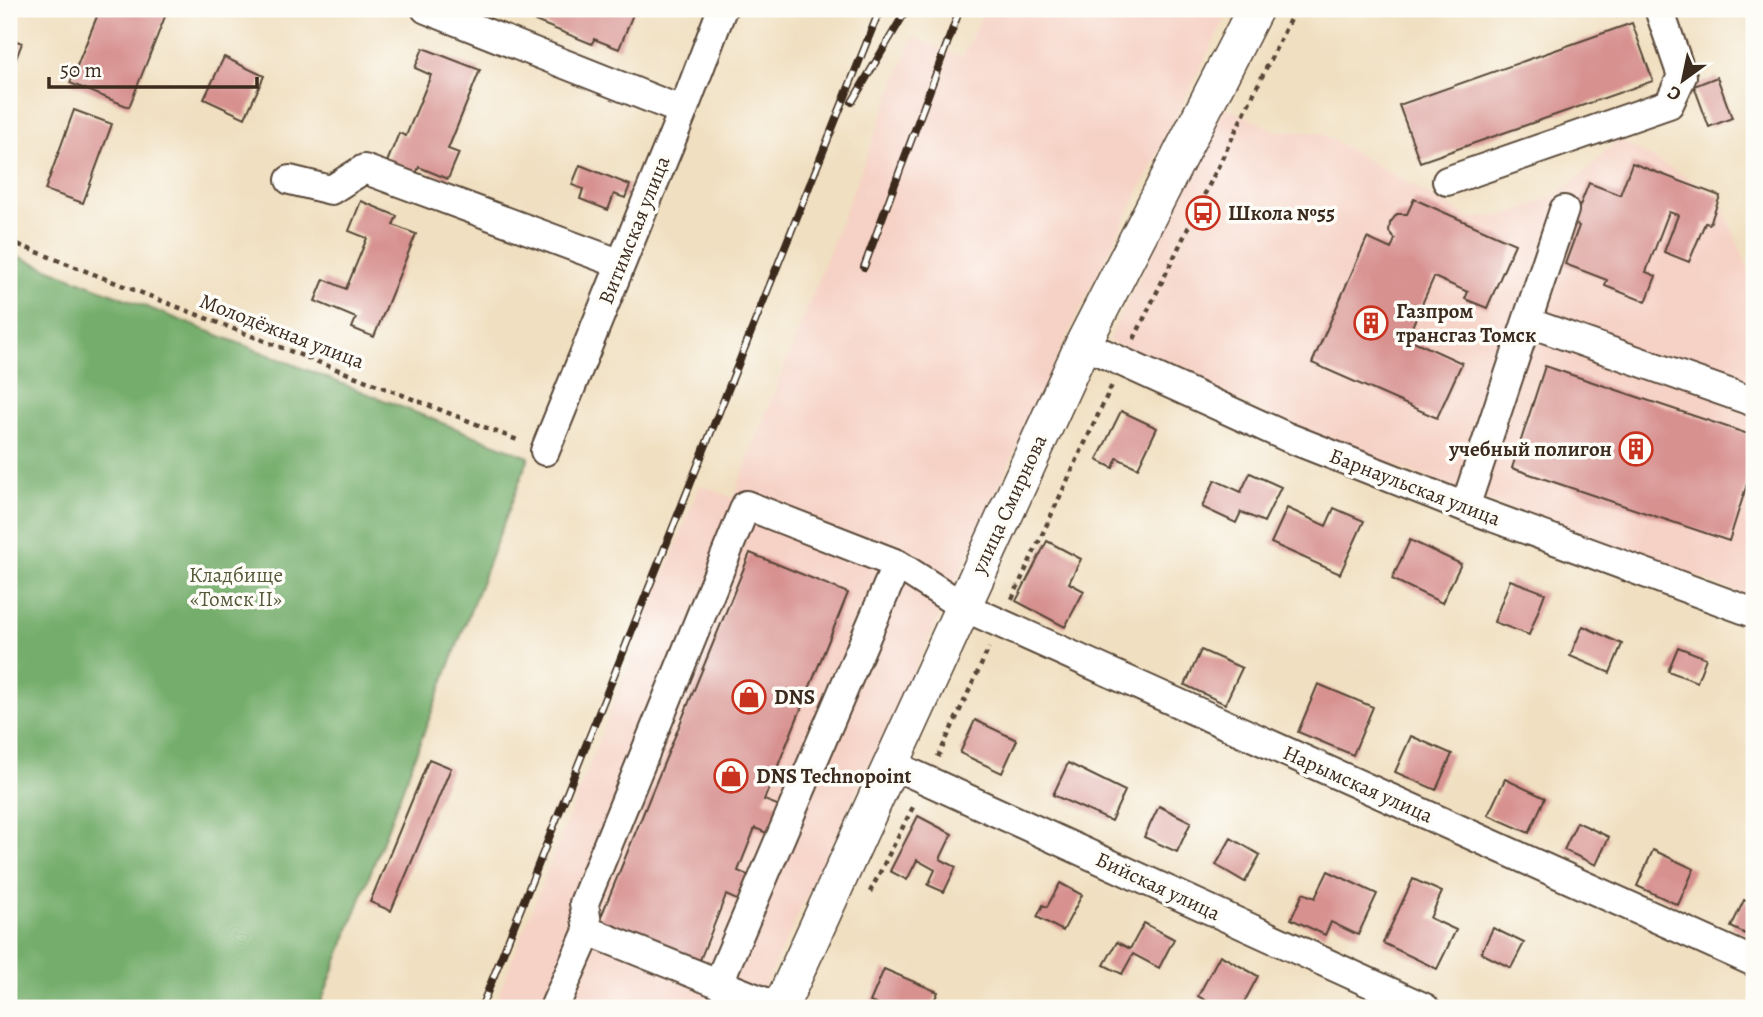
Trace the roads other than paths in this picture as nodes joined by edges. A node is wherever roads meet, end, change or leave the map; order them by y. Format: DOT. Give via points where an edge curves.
graph roads {
  1 [pos="426,9"];
  2 [pos="722,9"];
  3 [pos="1255,9"];
  4 [pos="1658,9"];
  5 [pos="683,111"];
  6 [pos="290,180"];
  7 [pos="1447,181"];
  8 [pos="1564,210"];
  9 [pos="621,264"];
  10 [pos="1527,322"];
  11 [pos="1083,344"];
  12 [pos="1754,402"];
  13 [pos="545,450"];
  14 [pos="1465,507"];
  15 [pos="897,564"];
  16 [pos="962,606"];
  17 [pos="1754,613"];
  18 [pos="891,764"];
  19 [pos="588,931"];
  20 [pos="1754,962"];
  21 [pos="718,984"];
  22 [pos="554,1008"];
  23 [pos="780,1008"];
  24 [pos="1424,1008"];
  1 -- 5 [label="street"];
  2 -- 5 [label="street, Витимская улица"];
  3 -- 11 [label="main road, улица Смирнова"];
  4 -- 7 [label="street" via="1682,76 1669,104"];
  5 -- 9 [label="street, Витимская улица"];
  6 -- 9 [label="street" via="331,190 365,169"];
  8 -- 10 [label="street"];
  9 -- 13 [label="street, Витимская улица"];
  10 -- 12 [label="street"];
  10 -- 14 [label="street"];
  11 -- 14 [label="street, Барнаульская улица" via="1287,437"];
  11 -- 16 [label="main road, улица Смирнова"];
  14 -- 17 [label="street, Барнаульская улица"];
  15 -- 16 [label="street, Нарымская улица"];
  15 -- 19 [label="street, Нарымская улица" via="746,505 584,904"];
  15 -- 21 [label="street"];
  16 -- 18 [label="main road, улица Смирнова"];
  16 -- 20 [label="street, Нарымская улица"];
  18 -- 23 [label="main road, улица Смирнова"];
  18 -- 24 [label="street, Бийская улица"];
  19 -- 21 [label="street"];
  19 -- 22 [label="street"];
  21 -- 23 [label="street"];
}
